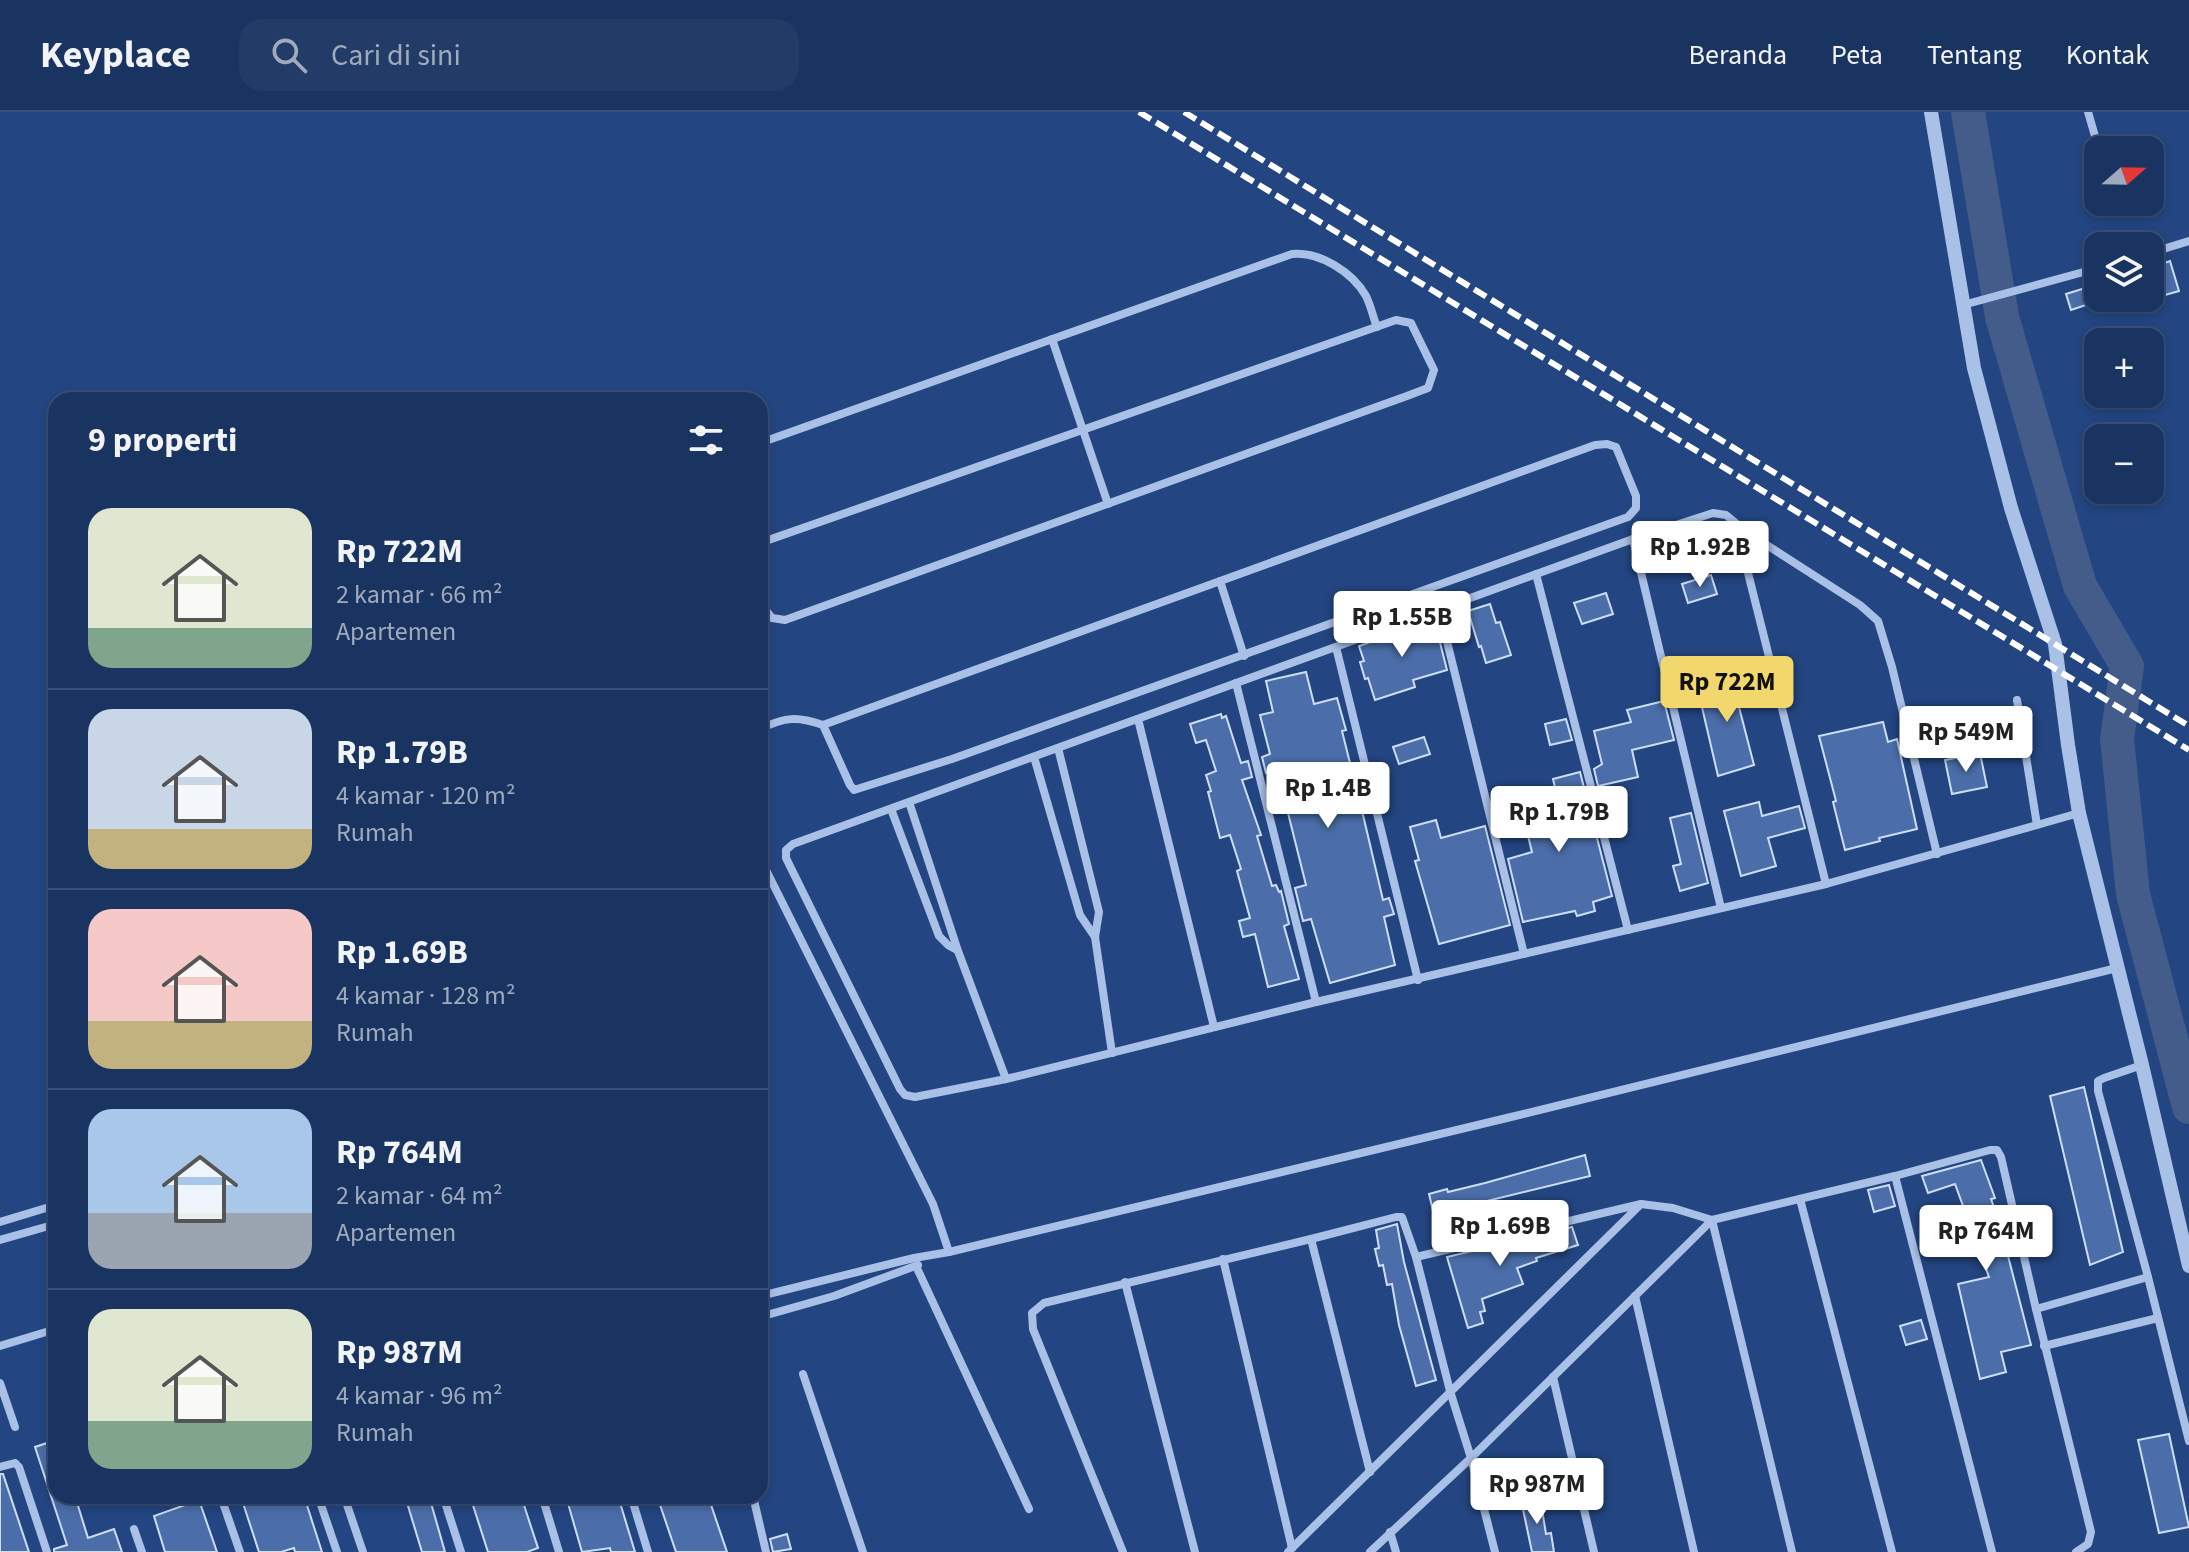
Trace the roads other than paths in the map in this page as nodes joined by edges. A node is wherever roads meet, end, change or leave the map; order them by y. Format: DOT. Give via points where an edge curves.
graph roads {
  1 [pos="1931,112"];
  2 [pos="2088,112"];
  3 [pos="2095,136"];
  4 [pos="2189,241"];
  5 [pos="2164,249"];
  6 [pos="2084,272"];
  7 [pos="1962,305"];
  8 [pos="1377,327"];
  9 [pos="1052,339"];
  10 [pos="1082,430"];
  11 [pos="768,440"];
  12 [pos="1108,504"];
  13 [pos="1748,533"];
  14 [pos="1633,539"];
  15 [pos="768,540"];
  16 [pos="1536,574"];
  17 [pos="1220,581"];
  18 [pos="1439,609"];
  19 [pos="768,613"];
  20 [pos="1336,647"];
  21 [pos="1244,656"];
  22 [pos="1236,683"];
  23 [pos="2017,700"];
  24 [pos="1138,719"];
  25 [pos="768,725"];
  26 [pos="823,725"];
  27 [pos="1058,748"];
  28 [pos="1034,757"];
  29 [pos="909,802"];
  30 [pos="891,809"];
  31 [pos="2075,815"];
  32 [pos="2037,825"];
  33 [pos="1937,854"];
  34 [pos="768,874"];
  35 [pos="1826,884"];
  36 [pos="1721,908"];
  37 [pos="1628,930"];
  38 [pos="1095,937"];
  39 [pos="958,951"];
  40 [pos="1524,954"];
  41 [pos="2117,968"];
  42 [pos="1418,980"];
  43 [pos="1316,1002"];
  44 [pos="1214,1027"];
  45 [pos="1112,1053"];
  46 [pos="2138,1066"];
  47 [pos="1006,1079"];
  48 [pos="1895,1176"];
  49 [pos="1800,1199"];
  50 [pos="1641,1204"];
  51 [pos="48,1207"];
  52 [pos="1712,1220"];
  53 [pos="0,1222"];
  54 [pos="48,1226"];
  55 [pos="1311,1239"];
  56 [pos="0,1240"];
  57 [pos="949,1252"];
  58 [pos="928,1257"];
  59 [pos="1416,1257"];
  60 [pos="1223,1259"];
  61 [pos="916,1266"];
  62 [pos="2189,1266"];
  63 [pos="2148,1277"];
  64 [pos="1125,1282"];
  65 [pos="768,1294"];
  66 [pos="1635,1296"];
  67 [pos="2036,1309"];
  68 [pos="768,1315"];
  69 [pos="2158,1318"];
  70 [pos="48,1331"];
  71 [pos="0,1346"];
  72 [pos="2044,1346"];
  73 [pos="803,1374"];
  74 [pos="1553,1377"];
  75 [pos="0,1383"];
  76 [pos="1450,1391"];
  77 [pos="15,1427"];
  78 [pos="2189,1441"];
  79 [pos="1471,1458"];
  80 [pos="0,1467"];
  81 [pos="1370,1472"];
  82 [pos="321,1504"];
  83 [pos="347,1504"];
  84 [pos="446,1504"];
  85 [pos="544,1504"];
  86 [pos="633,1504"];
  87 [pos="755,1504"];
  88 [pos="224,1506"];
  89 [pos="1029,1509"];
  90 [pos="134,1529"];
  91 [pos="1390,1532"];
  92 [pos="1290,1550"];
  93 [pos="47,1552"];
  94 [pos="142,1552"];
  95 [pos="240,1552"];
  96 [pos="337,1552"];
  97 [pos="363,1552"];
  98 [pos="461,1552"];
  99 [pos="559,1552"];
  100 [pos="648,1552"];
  101 [pos="766,1552"];
  102 [pos="863,1552"];
  103 [pos="1123,1552"];
  104 [pos="1195,1552"];
  105 [pos="1370,1552"];
  106 [pos="1396,1552"];
  107 [pos="1495,1552"];
  108 [pos="1594,1552"];
  109 [pos="1694,1552"];
  110 [pos="1792,1552"];
  111 [pos="1892,1552"];
  112 [pos="1992,1552"];
  113 [pos="2076,1552"];
  1 -- 7 [label="street"];
  2 -- 3 [label="street"];
  4 -- 5 [label="street"];
  6 -- 7 [label="street"];
  7 -- 31 [label="street" via="2011,508 2055,644"];
  8 -- 9 [label="street" via="1354,278 1302,253"];
  8 -- 10 [label="street"];
  8 -- 12 [label="street" via="1396,320 1411,323 1434,370 1428,388"];
  9 -- 10 [label="street"];
  9 -- 11 [label="street"];
  10 -- 12 [label="street"];
  10 -- 15 [label="street"];
  12 -- 19 [label="street" via="785,620"];
  13 -- 14 [label="street" via="1726,515 1713,513"];
  13 -- 33 [label="street" via="1878,621"];
  13 -- 35 [label="street" via="1745,561"];
  14 -- 16 [label="street"];
  14 -- 36 [label="street"];
  16 -- 18 [label="street"];
  16 -- 37 [label="street"];
  17 -- 21 [label="street"];
  17 -- 21 [label="street" via="1595,445 1616,447 1636,496 1636,508 1628,517"];
  17 -- 26 [label="street"];
  18 -- 20 [label="street"];
  18 -- 40 [label="street"];
  20 -- 22 [label="street"];
  20 -- 42 [label="street"];
  21 -- 26 [label="street" via="854,790"];
  22 -- 24 [label="street"];
  22 -- 43 [label="street"];
  23 -- 32 [label="street"];
  24 -- 27 [label="street"];
  24 -- 44 [label="street"];
  25 -- 26 [label="street" via="800,717"];
  27 -- 28 [label="street"];
  27 -- 38 [label="street" via="1099,912"];
  28 -- 29 [label="street"];
  28 -- 38 [label="street" via="1080,915"];
  29 -- 30 [label="street"];
  29 -- 39 [label="street"];
  30 -- 39 [label="street" via="939,936"];
  30 -- 47 [label="street" via="793,844 786,858 905,1095"];
  31 -- 32 [label="street"];
  31 -- 41 [label="street"];
  32 -- 33 [label="street"];
  33 -- 35 [label="street"];
  34 -- 57 [label="street" via="933,1204"];
  35 -- 36 [label="street"];
  36 -- 37 [label="street"];
  37 -- 40 [label="street"];
  38 -- 45 [label="street"];
  39 -- 47 [label="street"];
  40 -- 42 [label="street"];
  41 -- 46 [label="street"];
  41 -- 57 [label="street"];
  42 -- 43 [label="street"];
  43 -- 44 [label="street"];
  44 -- 45 [label="street"];
  45 -- 47 [label="street"];
  46 -- 62 [label="street"];
  46 -- 63 [label="street" via="2098,1081 2098,1091"];
  48 -- 49 [label="street"];
  48 -- 67 [label="street" via="1997,1150"];
  48 -- 112 [label="street"];
  49 -- 52 [label="street"];
  49 -- 111 [label="street"];
  50 -- 52 [label="street"];
  50 -- 59 [label="street"];
  50 -- 76 [label="street"];
  51 -- 53 [label="street"];
  52 -- 66 [label="street"];
  52 -- 110 [label="street"];
  54 -- 56 [label="street"];
  55 -- 59 [label="street" via="1402,1217"];
  55 -- 60 [label="street"];
  55 -- 81 [label="street"];
  57 -- 58 [label="street"];
  58 -- 61 [label="street"];
  58 -- 65 [label="street"];
  59 -- 76 [label="street"];
  60 -- 64 [label="street"];
  60 -- 92 [label="street"];
  61 -- 68 [label="street"];
  61 -- 89 [label="street"];
  63 -- 67 [label="street"];
  63 -- 69 [label="street"];
  64 -- 103 [label="street" via="1044,1303 1032,1313 1033,1329"];
  64 -- 104 [label="street"];
  66 -- 74 [label="street"];
  66 -- 109 [label="street"];
  67 -- 72 [label="street"];
  69 -- 72 [label="street"];
  69 -- 78 [label="street"];
  70 -- 71 [label="street"];
  72 -- 113 [label="street" via="2091,1532 2088,1544"];
  73 -- 102 [label="street"];
  74 -- 79 [label="street"];
  74 -- 108 [label="street"];
  75 -- 77 [label="street"];
  76 -- 79 [label="street"];
  76 -- 81 [label="street"];
  79 -- 91 [label="street"];
  79 -- 107 [label="street"];
  80 -- 93 [label="street" via="19,1467"];
  81 -- 92 [label="street"];
  82 -- 96 [label="street"];
  83 -- 97 [label="street"];
  84 -- 98 [label="street"];
  85 -- 99 [label="street"];
  86 -- 100 [label="street"];
  87 -- 101 [label="street"];
  88 -- 95 [label="street"];
  90 -- 94 [label="street"];
  91 -- 105 [label="street"];
  91 -- 106 [label="street"];
}
